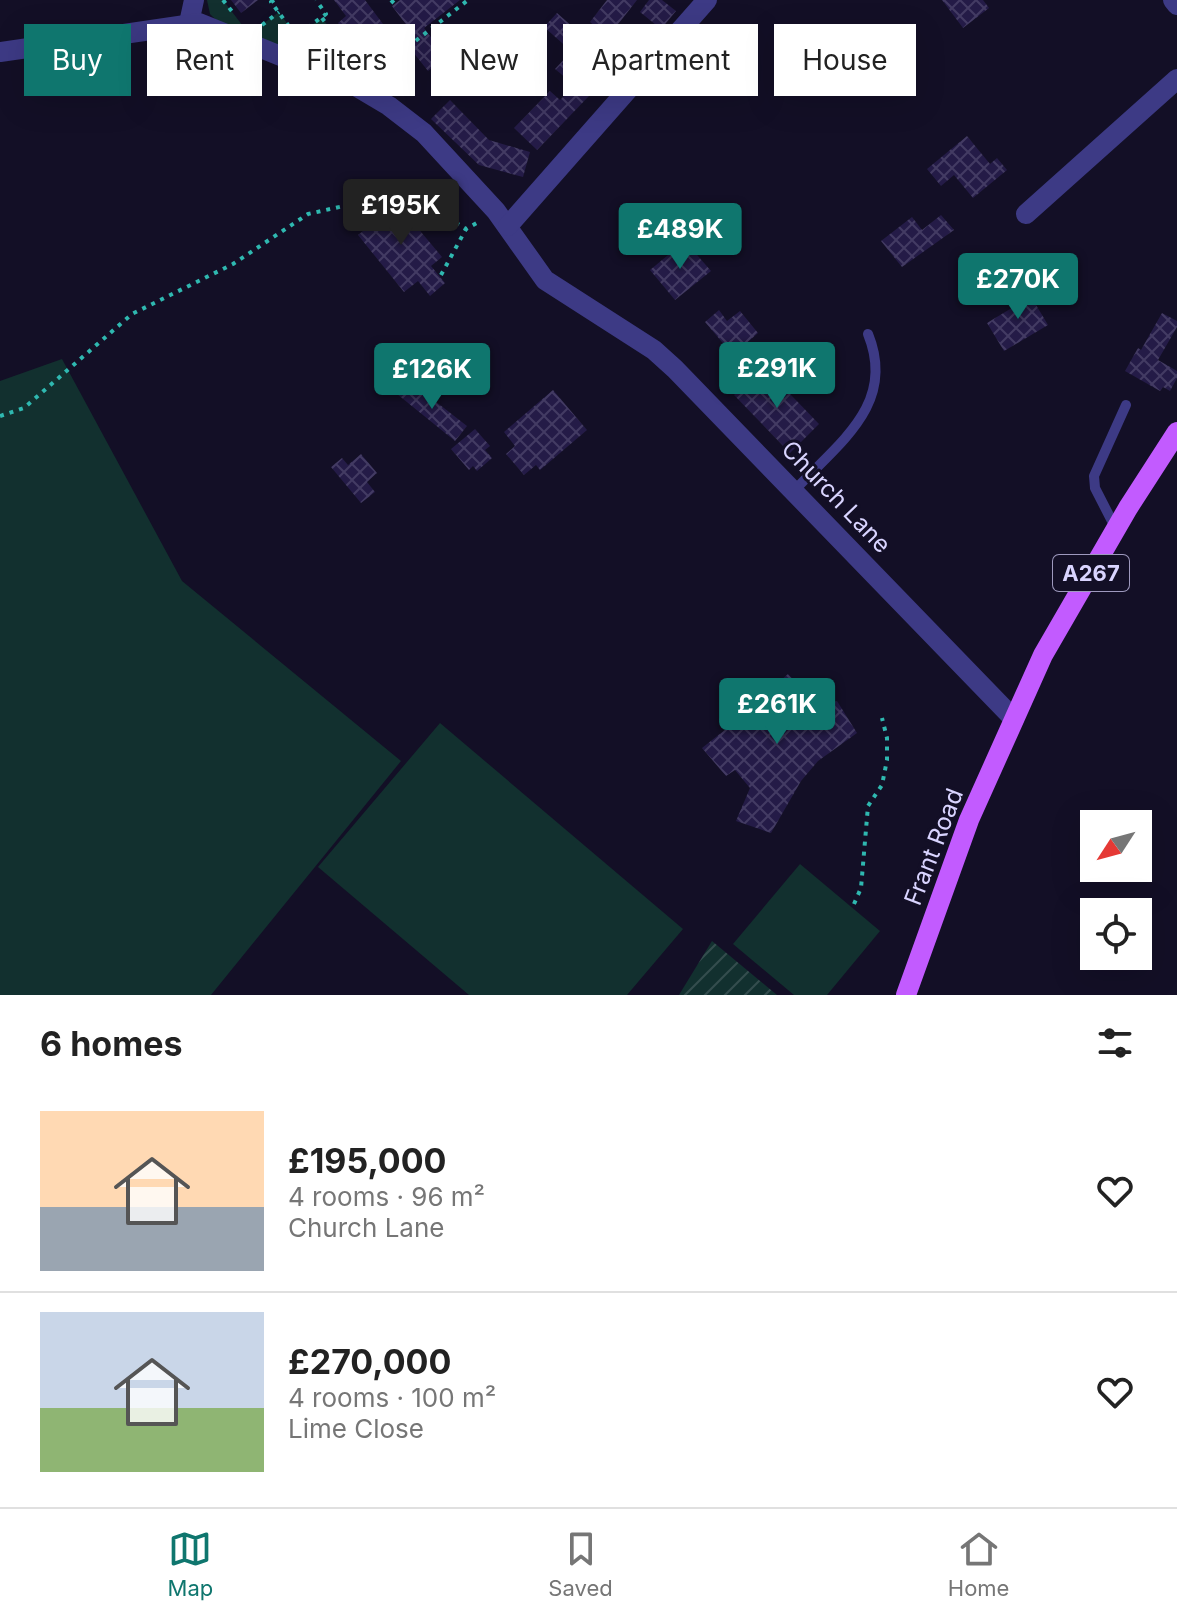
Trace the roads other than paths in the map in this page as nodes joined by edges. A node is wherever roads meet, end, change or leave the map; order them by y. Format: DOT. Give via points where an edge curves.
graph roads {
  1 [pos="194,0"];
  2 [pos="707,0"];
  3 [pos="189,23"];
  4 [pos="0,52"];
  5 [pos="1177,79"];
  6 [pos="1026,214"];
  7 [pos="502,218"];
  8 [pos="868,334"];
  9 [pos="1126,405"];
  10 [pos="1177,432"];
  11 [pos="794,491"];
  12 [pos="1116,529"];
  13 [pos="1014,719"];
  14 [pos="906,995"];
  1 -- 3 [label="street"];
  2 -- 7 [label="street"];
  3 -- 4 [label="street"];
  3 -- 7 [label="street, Church Lane" via="357,87 389,106 424,133"];
  5 -- 6 [label="street"];
  7 -- 11 [label="street, Church Lane" via="545,280 654,350"];
  8 -- 11 [label="lane" via="878,372 868,407"];
  9 -- 12 [label="lane" via="1094,476"];
  10 -- 12 [label="main road, A267"];
  11 -- 13 [label="street, Church Lane"];
  12 -- 13 [label="main road, A267" via="1043,655"];
  13 -- 14 [label="main road, Frant Road / A267" via="969,820"];
}
